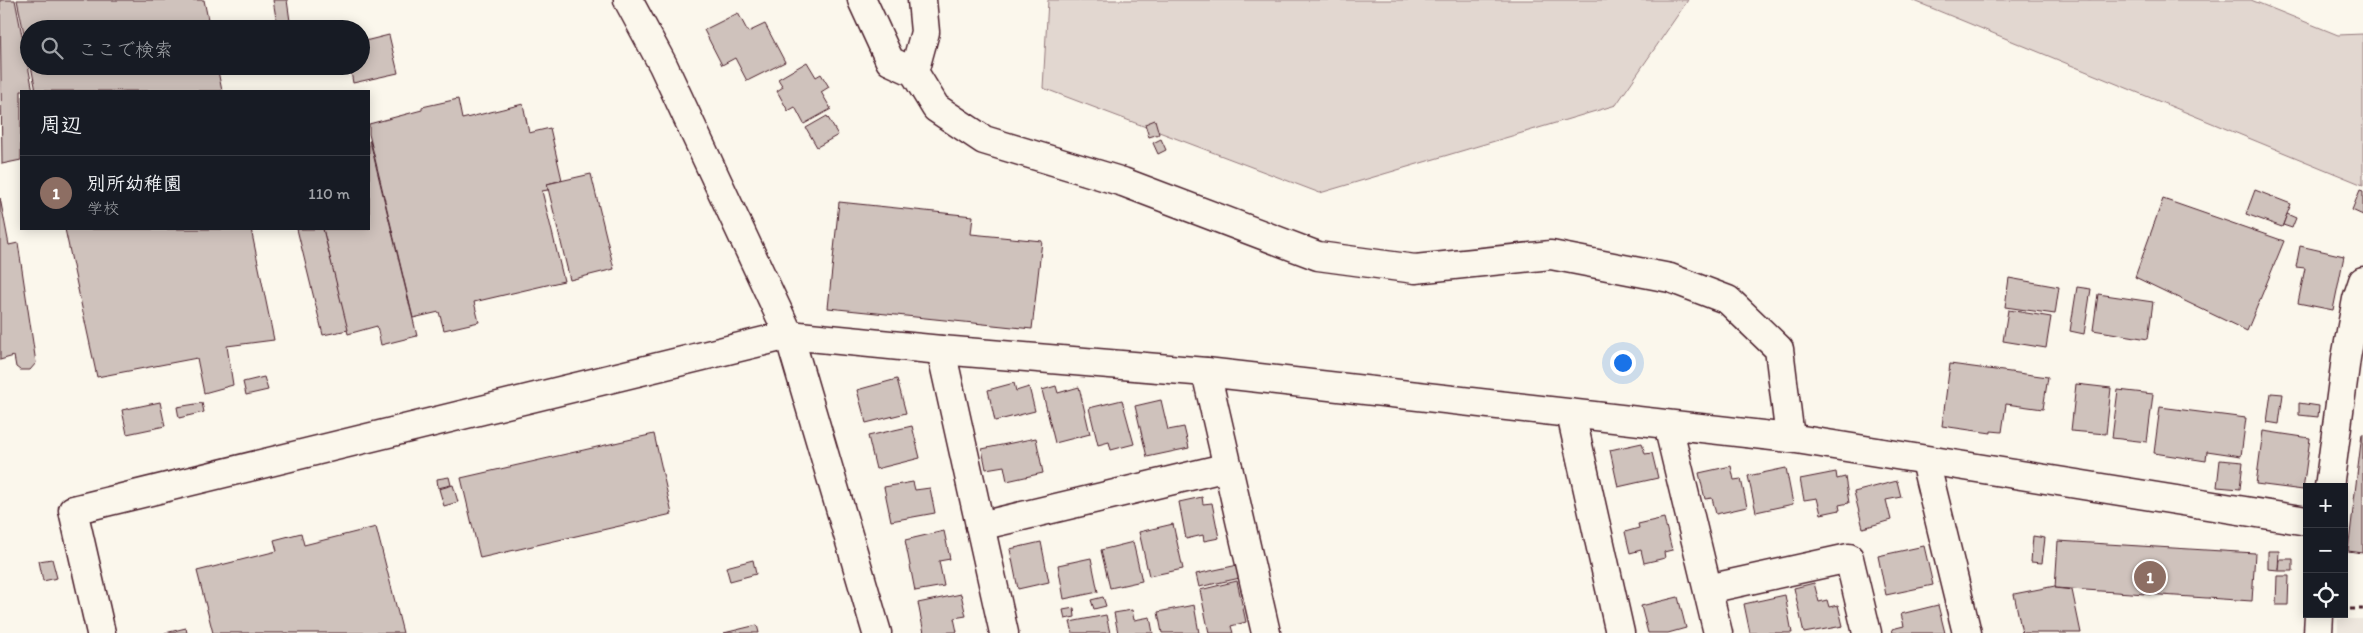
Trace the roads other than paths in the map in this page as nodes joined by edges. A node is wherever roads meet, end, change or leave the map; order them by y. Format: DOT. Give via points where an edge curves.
graph roads {
  1 [pos="628,0"];
  2 [pos="862,0"];
  3 [pos="922,0"];
  4 [pos="914,72"];
  5 [pos="2363,281"];
  6 [pos="789,335"];
  7 [pos="941,350"];
  8 [pos="1206,372"];
  9 [pos="1571,414"];
  10 [pos="1668,424"];
  11 [pos="1790,438"];
  12 [pos="1925,461"];
  13 [pos="1228,467"];
  14 [pos="2330,483"];
  15 [pos="2303,521"];
  16 [pos="980,526"];
  17 [pos="1708,589"];
  18 [pos="2319,618"];
  19 [pos="101,633"];
  20 [pos="877,633"];
  21 [pos="1004,633"];
  22 [pos="1266,633"];
  23 [pos="1620,633"];
  24 [pos="1718,633"];
  25 [pos="1867,633"];
  26 [pos="1967,633"];
  27 [pos="2318,633"];
  1 -- 6 [label="street" via="663,65"];
  2 -- 4 [label="street" via="890,61"];
  3 -- 4 [label="street" via="925,32"];
  4 -- 11 [label="street" via="936,108 984,140 1123,182 1318,256 1415,270 1551,255 1670,278 1728,300 1779,349"];
  5 -- 14 [label="street" via="2346,358"];
  6 -- 7 [label="street"];
  6 -- 19 [label="street" via="73,510"];
  6 -- 20 [label="street"];
  7 -- 8 [label="street"];
  7 -- 16 [label="street"];
  8 -- 9 [label="street"];
  8 -- 13 [label="street"];
  9 -- 10 [label="street"];
  9 -- 23 [label="street"];
  10 -- 11 [label="street"];
  10 -- 17 [label="street"];
  11 -- 12 [label="street"];
  12 -- 15 [label="street"];
  12 -- 26 [label="street"];
  13 -- 16 [label="street"];
  13 -- 22 [label="street"];
  16 -- 21 [label="street"];
  17 -- 24 [label="street"];
  17 -- 25 [label="street" via="1849,558"];
  18 -- 27 [label="street"];
}
